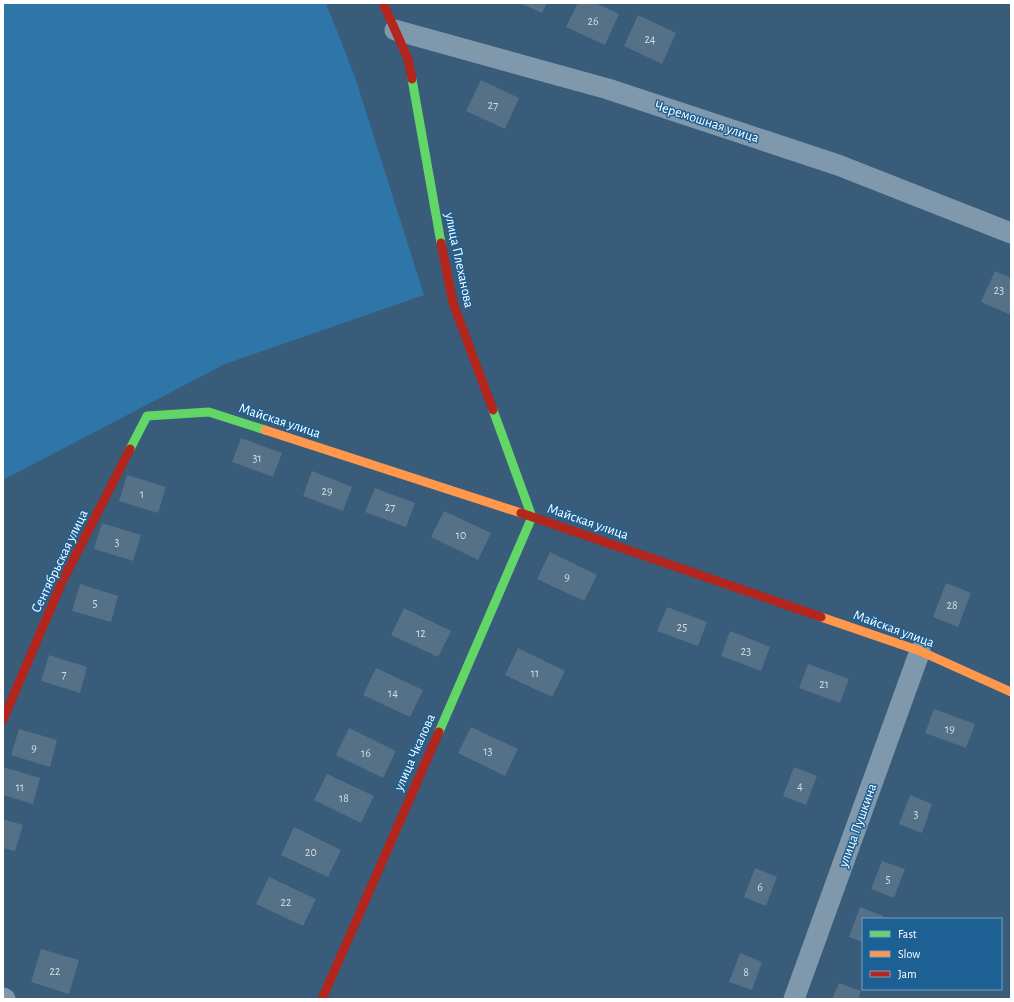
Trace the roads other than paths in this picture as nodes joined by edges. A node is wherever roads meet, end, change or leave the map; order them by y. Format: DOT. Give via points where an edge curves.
graph roads {
  1 [pos="383,3"];
  2 [pos="395,30"];
  3 [pos="1011,233"];
  4 [pos="147,416"];
  5 [pos="532,517"];
  6 [pos="920,651"];
  7 [pos="1011,692"];
  8 [pos="3,720"];
  9 [pos="322,999"];
  10 [pos="794,999"];
  1 -- 2 [label="street, улица Плеханова"];
  2 -- 3 [label="street, Черемошная улица" via="608,89 823,160"];
  2 -- 5 [label="street, улица Плеханова" via="408,59 453,304"];
  4 -- 5 [label="street, Майская улица" via="209,412"];
  4 -- 8 [label="street, Сентябрьская улица" via="62,582"];
  5 -- 6 [label="street, Майская улица"];
  5 -- 9 [label="street, улица Чкалова"];
  6 -- 7 [label="street, Майская улица"];
  6 -- 10 [label="street, улица Пушкина"];
}
